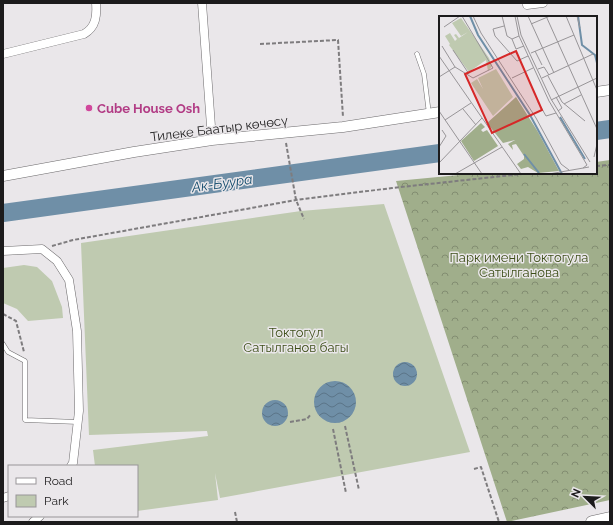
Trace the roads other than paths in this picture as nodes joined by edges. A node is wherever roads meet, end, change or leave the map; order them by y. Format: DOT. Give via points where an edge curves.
graph roads {
  1 [pos="96,3"];
  2 [pos="202,3"];
  3 [pos="544,3"];
  4 [pos="527,5"];
  5 [pos="3,54"];
  6 [pos="417,54"];
  7 [pos="610,90"];
  8 [pos="597,92"];
  9 [pos="439,112"];
  10 [pos="430,114"];
  11 [pos="212,140"];
  12 [pos="3,176"];
  13 [pos="3,252"];
  14 [pos="3,344"];
  15 [pos="78,422"];
  16 [pos="71,465"];
  17 [pos="610,518"];
  18 [pos="592,522"];
  1 -- 5 [label="street" via="93,28 84,34"];
  2 -- 11 [label="street"];
  3 -- 4 [label="street"];
  6 -- 10 [label="lane" via="424,74"];
  7 -- 8 [label="street"];
  9 -- 10 [label="street, Тилеке Баатыр көчөсү"];
  10 -- 11 [label="street, Тилеке Баатыр көчөсү" via="343,127"];
  11 -- 12 [label="street, Тилеке Баатыр көчөсү"];
  13 -- 15 [label="street" via="42,248 57,261 69,280 77,331"];
  14 -- 15 [label="lane" via="8,352 25,362 25,420"];
  15 -- 16 [label="street"];
  17 -- 18 [label="main road"];
}
